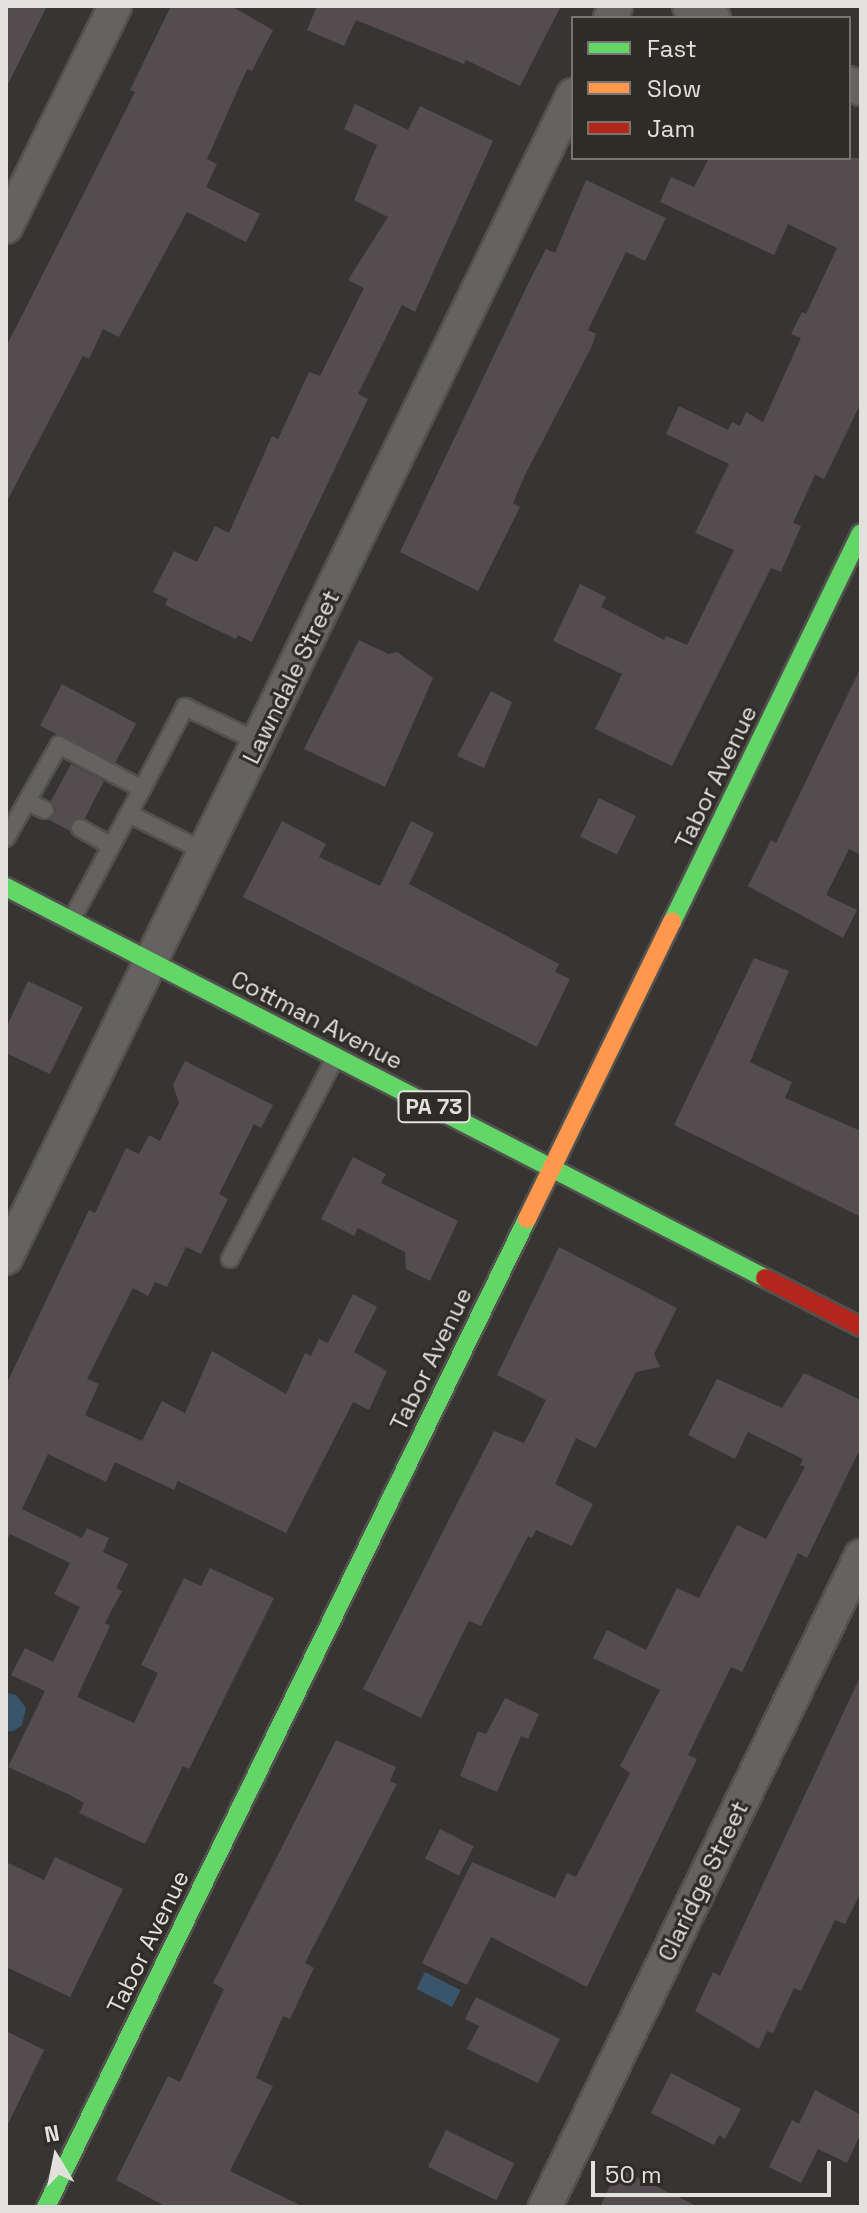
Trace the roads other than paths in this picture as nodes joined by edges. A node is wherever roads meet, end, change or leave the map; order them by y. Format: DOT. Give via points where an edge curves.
graph roads {
  1 [pos="115,6"];
  2 [pos="689,6"];
  3 [pos="710,16"];
  4 [pos="571,99"];
  5 [pos="6,227"];
  6 [pos="861,533"];
  7 [pos="259,742"];
  8 [pos="142,789"];
  9 [pos="27,801"];
  10 [pos="45,810"];
  11 [pos="129,814"];
  12 [pos="80,828"];
  13 [pos="6,838"];
  14 [pos="111,846"];
  15 [pos="206,852"];
  16 [pos="6,887"];
  17 [pos="71,921"];
  18 [pos="149,960"];
  19 [pos="336,1057"];
  20 [pos="552,1168"];
  21 [pos="6,1258"];
  22 [pos="230,1259"];
  23 [pos="861,1327"];
  24 [pos="861,1556"];
  25 [pos="46,2207"];
  26 [pos="545,2207"];
  1 -- 5 [label="street"];
  2 -- 3 [label="street"];
  4 -- 7 [label="street, Lawndale Street"];
  6 -- 20 [label="street, Tabor Avenue"];
  7 -- 8 [label="lane" via="185,707"];
  7 -- 15 [label="street, Lawndale Street"];
  8 -- 9 [label="lane" via="59,745"];
  8 -- 11 [label="lane"];
  9 -- 10 [label="lane"];
  9 -- 13 [label="lane"];
  11 -- 14 [label="lane"];
  11 -- 15 [label="lane"];
  12 -- 14 [label="lane"];
  14 -- 17 [label="lane"];
  15 -- 18 [label="street, Lawndale Street"];
  16 -- 17 [label="street, Cottman Avenue / PA 73"];
  17 -- 18 [label="street, Cottman Avenue / PA 73"];
  18 -- 19 [label="street, Cottman Avenue / PA 73"];
  18 -- 21 [label="street, Lawndale Street"];
  19 -- 20 [label="street, Cottman Avenue / PA 73"];
  19 -- 22 [label="lane"];
  20 -- 23 [label="street, Cottman Avenue / PA 73"];
  20 -- 25 [label="street, Tabor Avenue"];
  24 -- 26 [label="street, Claridge Street"];
}
